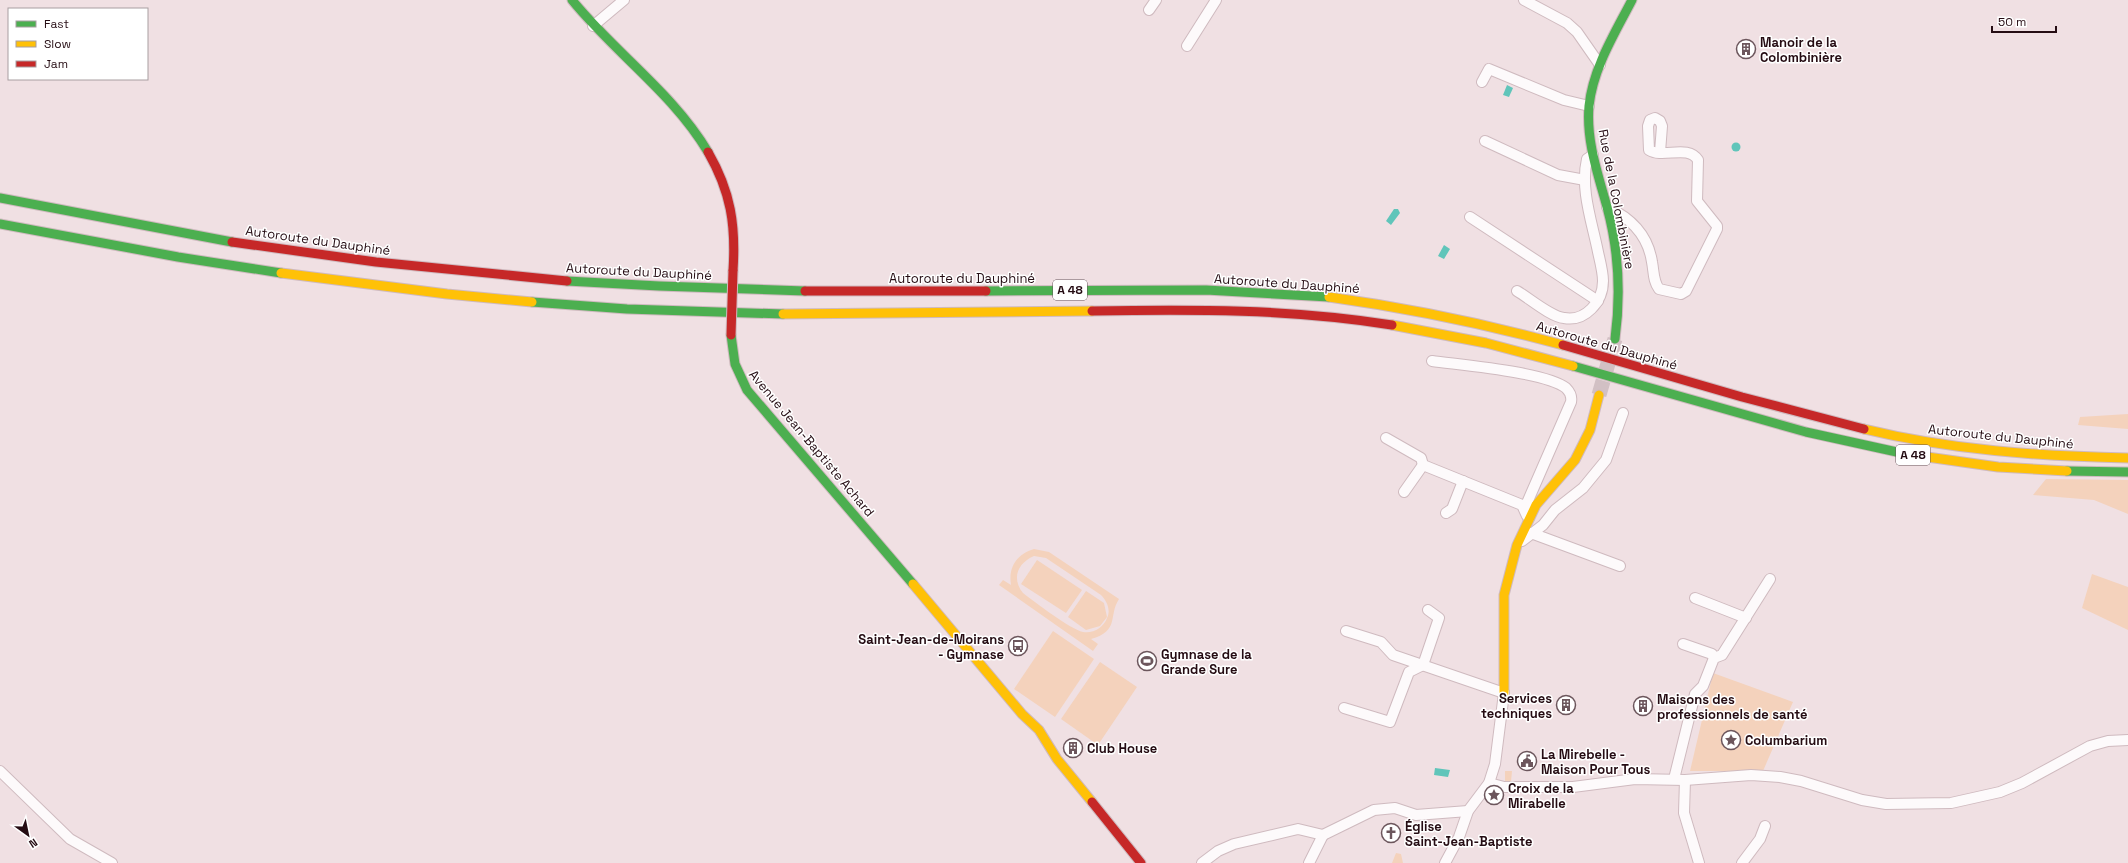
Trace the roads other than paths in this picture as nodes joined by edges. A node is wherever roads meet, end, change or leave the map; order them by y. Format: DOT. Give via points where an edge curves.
graph roads {
  1 [pos="572,0"];
  2 [pos="624,0"];
  3 [pos="1156,0"];
  4 [pos="1216,0"];
  5 [pos="1524,0"];
  6 [pos="1632,0"];
  7 [pos="1149,10"];
  8 [pos="593,26"];
  9 [pos="1188,46"];
  10 [pos="1600,65"];
  11 [pos="1482,82"];
  12 [pos="1589,106"];
  13 [pos="1485,141"];
  14 [pos="1660,152"];
  15 [pos="1593,155"];
  16 [pos="1586,180"];
  17 [pos="0,198"];
  18 [pos="1607,207"];
  19 [pos="1470,217"];
  20 [pos="0,224"];
  21 [pos="1517,291"];
  22 [pos="1598,301"];
  23 [pos="1615,339"];
  24 [pos="1432,361"];
  25 [pos="1599,395"];
  26 [pos="1623,413"];
  27 [pos="1386,438"];
  28 [pos="2128,458"];
  29 [pos="1423,465"];
  30 [pos="2128,472"];
  31 [pos="1463,481"];
  32 [pos="1404,492"];
  33 [pos="1446,513"];
  34 [pos="1529,520"];
  35 [pos="1531,533"];
  36 [pos="1517,545"];
  37 [pos="1620,566"];
  38 [pos="1770,579"];
  39 [pos="1695,598"];
  40 [pos="1428,610"];
  41 [pos="1746,618"];
  42 [pos="1346,631"];
  43 [pos="1683,644"];
  44 [pos="1714,658"];
  45 [pos="1423,666"];
  46 [pos="1504,693"];
  47 [pos="1344,708"];
  48 [pos="2128,740"];
  49 [pos="0,771"];
  50 [pos="1674,779"];
  51 [pos="1685,780"];
  52 [pos="1489,783"];
  53 [pos="1468,811"];
  54 [pos="1765,826"];
  55 [pos="1323,835"];
  56 [pos="112,863"];
  57 [pos="1141,863"];
  58 [pos="1202,863"];
  59 [pos="1309,863"];
  60 [pos="1445,863"];
  61 [pos="1699,863"];
  62 [pos="1742,863"];
  1 -- 8 [label="main road, Avenue Jean-Baptiste Achard"];
  2 -- 8 [label="street"];
  3 -- 7 [label="street"];
  4 -- 9 [label="street"];
  5 -- 10 [label="street" via="1567,23 1577,32"];
  6 -- 10 [label="main road, Rue de la Colombinière"];
  8 -- 57 [label="main road, Avenue Jean-Baptiste Achard, bridge" via="685,117 707,151 726,188 734,237 732,358 735,369 748,390 1038,730 1057,758"];
  10 -- 12 [label="main road, Rue de la Colombinière"];
  11 -- 12 [label="street" via="1489,69 1564,100"];
  12 -- 15 [label="main road, Rue de la Colombinière"];
  13 -- 16 [label="street" via="1558,175"];
  14 -- 18 [label="street" via="1690,153 1696,156 1697,201 1717,226 1686,291 1680,294 1659,289 1655,281 1650,248 1641,232 1622,214"];
  15 -- 16 [label="street" via="1587,159"];
  15 -- 18 [label="main road, Rue de la Colombinière"];
  16 -- 22 [label="street" via="1587,200 1603,282"];
  17 -- 28 [label="main road, Autoroute du Dauphiné / A 48" via="170,231 319,255 538,278 656,286 780,290 1213,290 1328,296 1405,308 1501,328 1758,402 1886,434 1951,446 2006,452"];
  18 -- 23 [label="main road, Rue de la Colombinière" via="1620,272"];
  19 -- 22 [label="street"];
  20 -- 30 [label="main road, A 48" via="124,248 294,276 447,295 602,308 719,314 844,315 1203,310 1273,312 1354,319 1494,345 1768,422 1893,452 2014,468"];
  21 -- 22 [label="street" via="1564,318 1575,318 1585,314"];
  24 -- 34 [label="street" via="1535,377 1561,386 1570,393 1572,402 1527,503"];
  25 -- 34 [label="main road" via="1590,430 1575,460 1536,505"];
  26 -- 35 [label="street" via="1606,460 1583,488"];
  27 -- 29 [label="street" via="1422,458"];
  29 -- 31 [label="street"];
  29 -- 32 [label="street"];
  31 -- 33 [label="street" via="1452,509"];
  31 -- 34 [label="street" via="1522,505"];
  34 -- 36 [label="main road"];
  35 -- 36 [label="street"];
  35 -- 37 [label="street"];
  36 -- 46 [label="main road" via="1504,595"];
  38 -- 41 [label="street"];
  39 -- 41 [label="street"];
  40 -- 45 [label="street" via="1439,618"];
  41 -- 44 [label="street" via="1722,655"];
  42 -- 45 [label="street" via="1381,642 1393,655"];
  43 -- 44 [label="street" via="1712,654"];
  44 -- 50 [label="street" via="1702,686 1695,694"];
  45 -- 46 [label="street"];
  45 -- 47 [label="street" via="1409,672 1390,722"];
  46 -- 52 [label="street" via="1495,764"];
  48 -- 51 [label="street" via="2108,741 2090,746 2022,783 2000,792 1951,803 1886,804 1862,800 1780,777 1751,775"];
  49 -- 56 [label="street" via="70,839"];
  50 -- 51 [label="street"];
  50 -- 52 [label="street" via="1635,779 1572,787 1504,787"];
  51 -- 61 [label="street" via="1684,813"];
  52 -- 53 [label="street"];
  53 -- 55 [label="street" via="1416,815 1395,808 1374,810"];
  53 -- 60 [label="street" via="1459,837"];
  54 -- 62 [label="street" via="1760,839"];
  55 -- 58 [label="street" via="1298,829 1234,844 1218,850"];
  55 -- 59 [label="street"];
}
